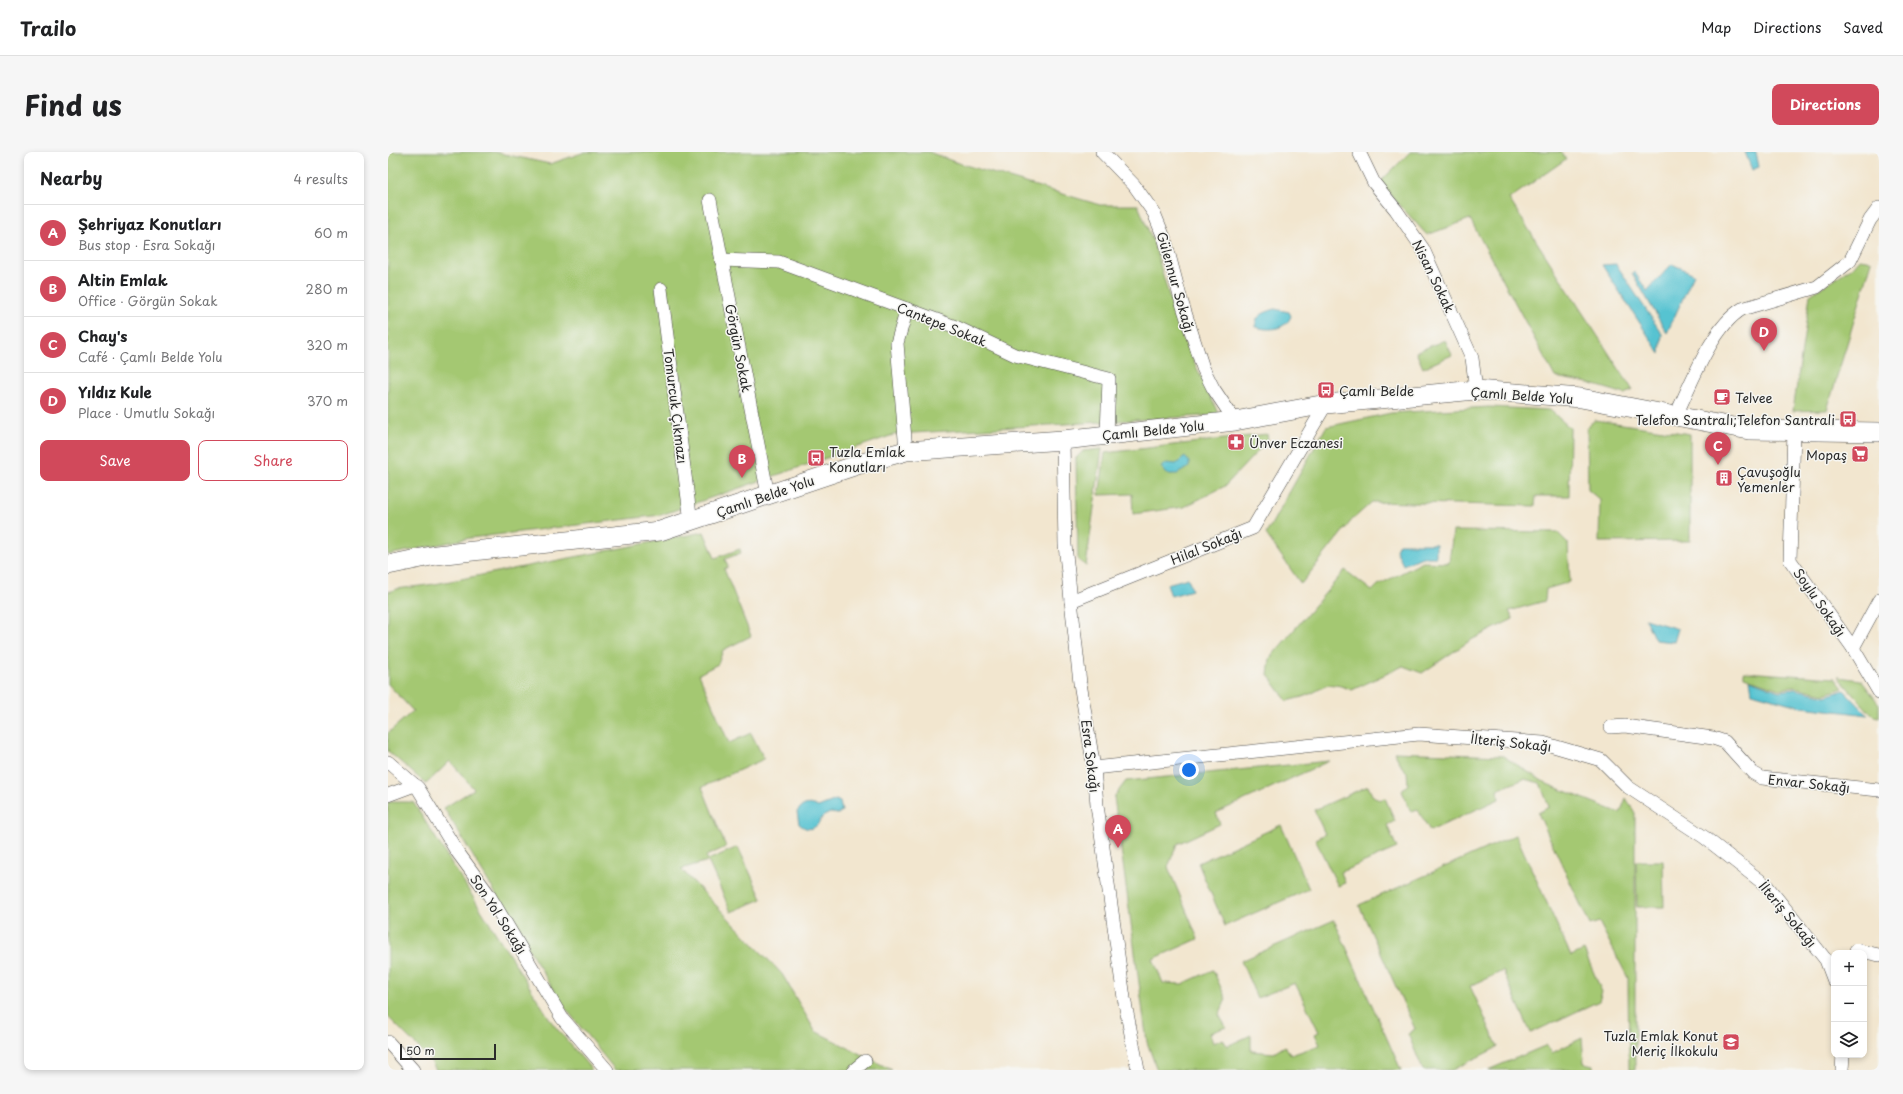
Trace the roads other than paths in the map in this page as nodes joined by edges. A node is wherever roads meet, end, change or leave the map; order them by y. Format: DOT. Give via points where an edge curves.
graph roads {
  1 [pos="1102,152"];
  2 [pos="1358,152"];
  3 [pos="710,200"];
  4 [pos="1879,208"];
  5 [pos="721,260"];
  6 [pos="661,289"];
  7 [pos="907,309"];
  8 [pos="1476,390"];
  9 [pos="1326,404"];
  10 [pos="1676,415"];
  11 [pos="1235,421"];
  12 [pos="1794,431"];
  13 [pos="1879,432"];
  14 [pos="1107,435"];
  15 [pos="1063,440"];
  16 [pos="906,451"];
  17 [pos="768,495"];
  18 [pos="691,522"];
  19 [pos="436,555"];
  20 [pos="388,565"];
  21 [pos="388,574"];
  22 [pos="1879,600"];
  23 [pos="1071,601"];
  24 [pos="1853,648"];
  25 [pos="1879,692"];
  26 [pos="1611,728"];
  27 [pos="388,762"];
  28 [pos="1094,768"];
  29 [pos="415,786"];
  30 [pos="1879,790"];
  31 [pos="388,795"];
  32 [pos="1867,952"];
  33 [pos="1879,955"];
  34 [pos="1831,973"];
  35 [pos="388,1042"];
  36 [pos="1843,1058"];
  37 [pos="865,1061"];
  38 [pos="413,1070"];
  39 [pos="607,1070"];
  40 [pos="854,1070"];
  41 [pos="1138,1070"];
  42 [pos="1842,1070"];
  1 -- 11 [label="street, Gülennur Sokağı" via="1134,185 1154,213 1165,240 1187,322 1203,368"];
  2 -- 8 [label="street, Nisan Sokak" via="1374,183 1423,249 1472,358"];
  3 -- 5 [label="street, Görgün Sokak"];
  4 -- 10 [label="street" via="1870,220 1850,261 1817,287 1742,309 1733,314 1710,344"];
  5 -- 7 [label="street, Cantepe Sokak" via="779,262"];
  5 -- 17 [label="street, Görgün Sokak"];
  6 -- 18 [label="street, Tomurcuk Çıkmazı"];
  7 -- 14 [label="street, Cantepe Sokak" via="956,327 1015,355 1108,379"];
  7 -- 16 [label="street" via="897,343"];
  8 -- 9 [label="street, Çamlı Belde Yolu"];
  8 -- 10 [label="street, Çamlı Belde Yolu" via="1581,398"];
  9 -- 11 [label="street, Çamlı Belde Yolu"];
  9 -- 23 [label="street, Hilal Sokağı" via="1253,528"];
  10 -- 12 [label="street, Çamlı Belde Yolu" via="1749,430"];
  11 -- 14 [label="street, Çamlı Belde Yolu"];
  12 -- 13 [label="street, Çamlı Belde Yolu"];
  12 -- 24 [label="street, Soylu Sokağı" via="1790,560"];
  14 -- 15 [label="street, Çamlı Belde Yolu"];
  15 -- 16 [label="street, Çamlı Belde Yolu"];
  15 -- 23 [label="street, Esra Sokağı" via="1065,545"];
  16 -- 17 [label="street, Çamlı Belde Yolu"];
  17 -- 18 [label="street, Çamlı Belde Yolu"];
  18 -- 19 [label="street, Çamlı Belde Yolu" via="660,531"];
  19 -- 20 [label="street, Çamlı Belde Yolu"];
  19 -- 21 [label="street, Çamlı Belde Yolu"];
  22 -- 24 [label="street"];
  23 -- 28 [label="street, Esra Sokağı" via="1080,683"];
  24 -- 25 [label="street, Soylu Sokağı"];
  26 -- 30 [label="street, Envar Sokağı" via="1625,726 1713,738 1725,742 1753,773 1762,778"];
  27 -- 29 [label="street, Son Yol Sokağı"];
  28 -- 34 [label="street, İlteriş Sokağı" via="1419,734 1543,743 1601,760 1628,787 1704,837 1768,886 1826,960"];
  28 -- 41 [label="street, Esra Sokağı" via="1124,998"];
  29 -- 31 [label="street"];
  29 -- 39 [label="street, Son Yol Sokağı" via="488,895 562,1018"];
  32 -- 33 [label="street"];
  35 -- 38 [label="street"];
  36 -- 42 [label="street"];
  37 -- 40 [label="street"];
}
